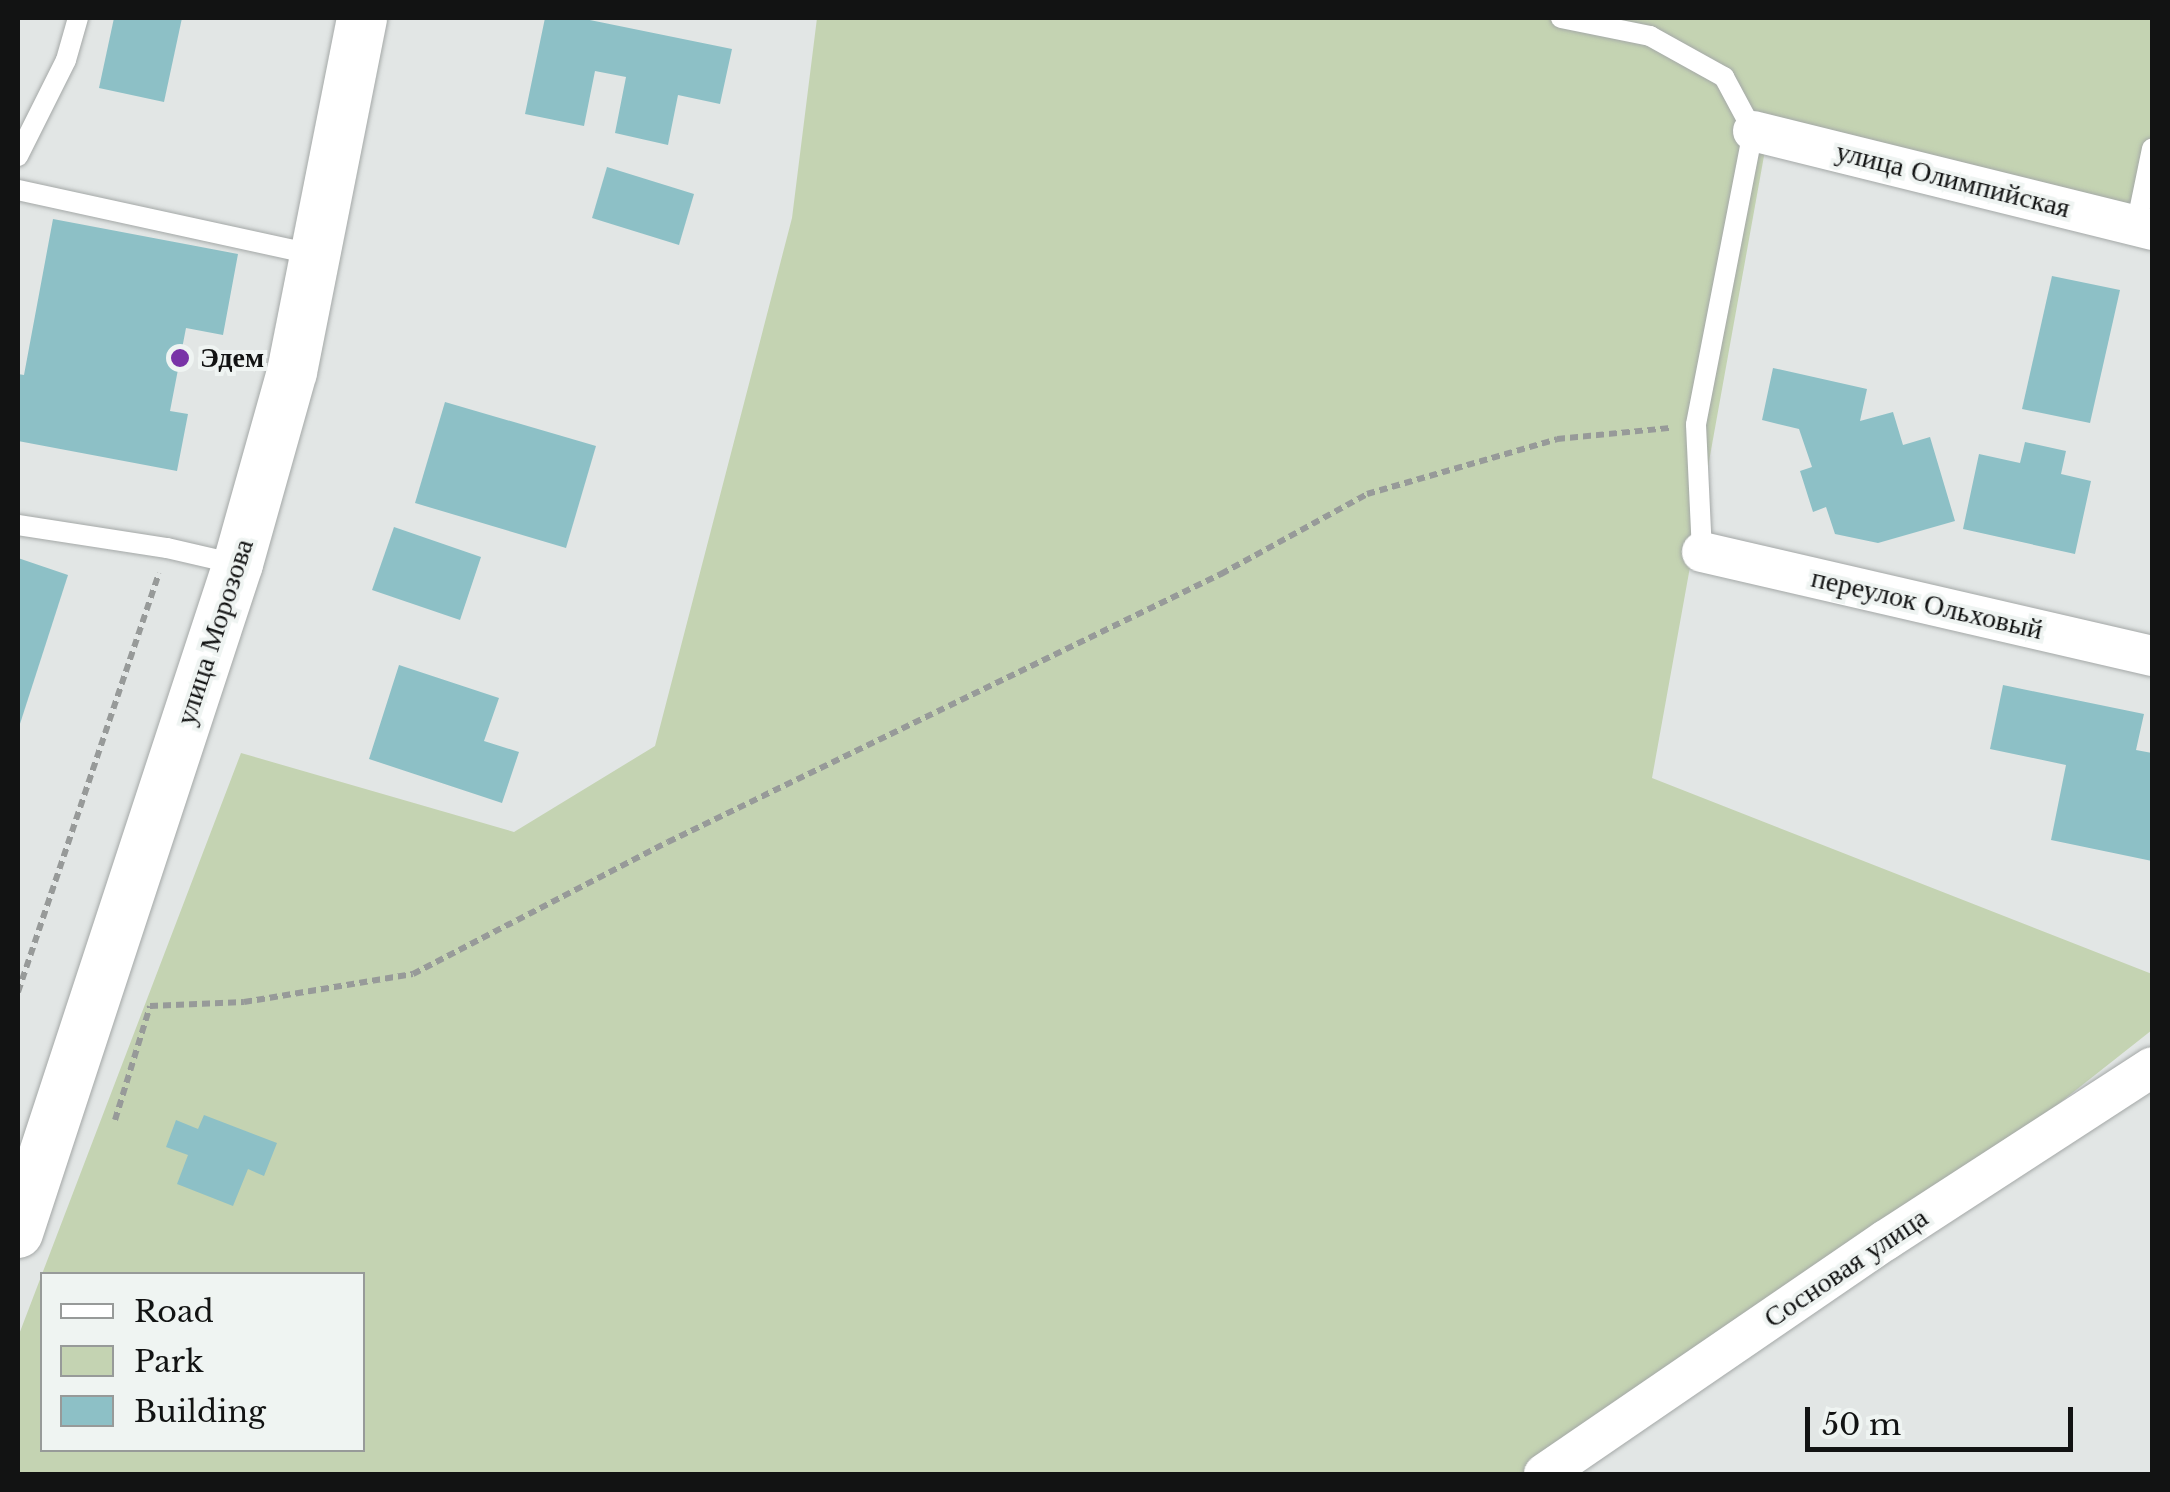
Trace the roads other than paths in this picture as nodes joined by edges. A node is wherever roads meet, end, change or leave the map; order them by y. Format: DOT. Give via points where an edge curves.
graph roads {
  1 [pos="78,18"];
  2 [pos="362,18"];
  3 [pos="1561,18"];
  4 [pos="1753,130"];
  5 [pos="2152,148"];
  6 [pos="18,156"];
  7 [pos="18,190"];
  8 [pos="2144,228"];
  9 [pos="314,255"];
  10 [pos="18,525"];
  11 [pos="1702,552"];
  12 [pos="238,564"];
  13 [pos="2152,656"];
  14 [pos="2152,1067"];
  15 [pos="18,1232"];
  16 [pos="1544,1474"];
  1 -- 6 [label="lane" via="60,74"];
  2 -- 9 [label="street, улица Морозова"];
  3 -- 4 [label="lane" via="1650,36 1724,78"];
  4 -- 8 [label="street, улица Олимпийская"];
  4 -- 11 [label="lane" via="1696,425"];
  5 -- 8 [label="lane"];
  7 -- 9 [label="lane"];
  9 -- 12 [label="street, улица Морозова" via="292,372"];
  10 -- 12 [label="lane"];
  11 -- 13 [label="street, переулок Ольховый"];
  12 -- 15 [label="street, улица Морозова"];
  14 -- 16 [label="street, Сосновая улица"];
}
